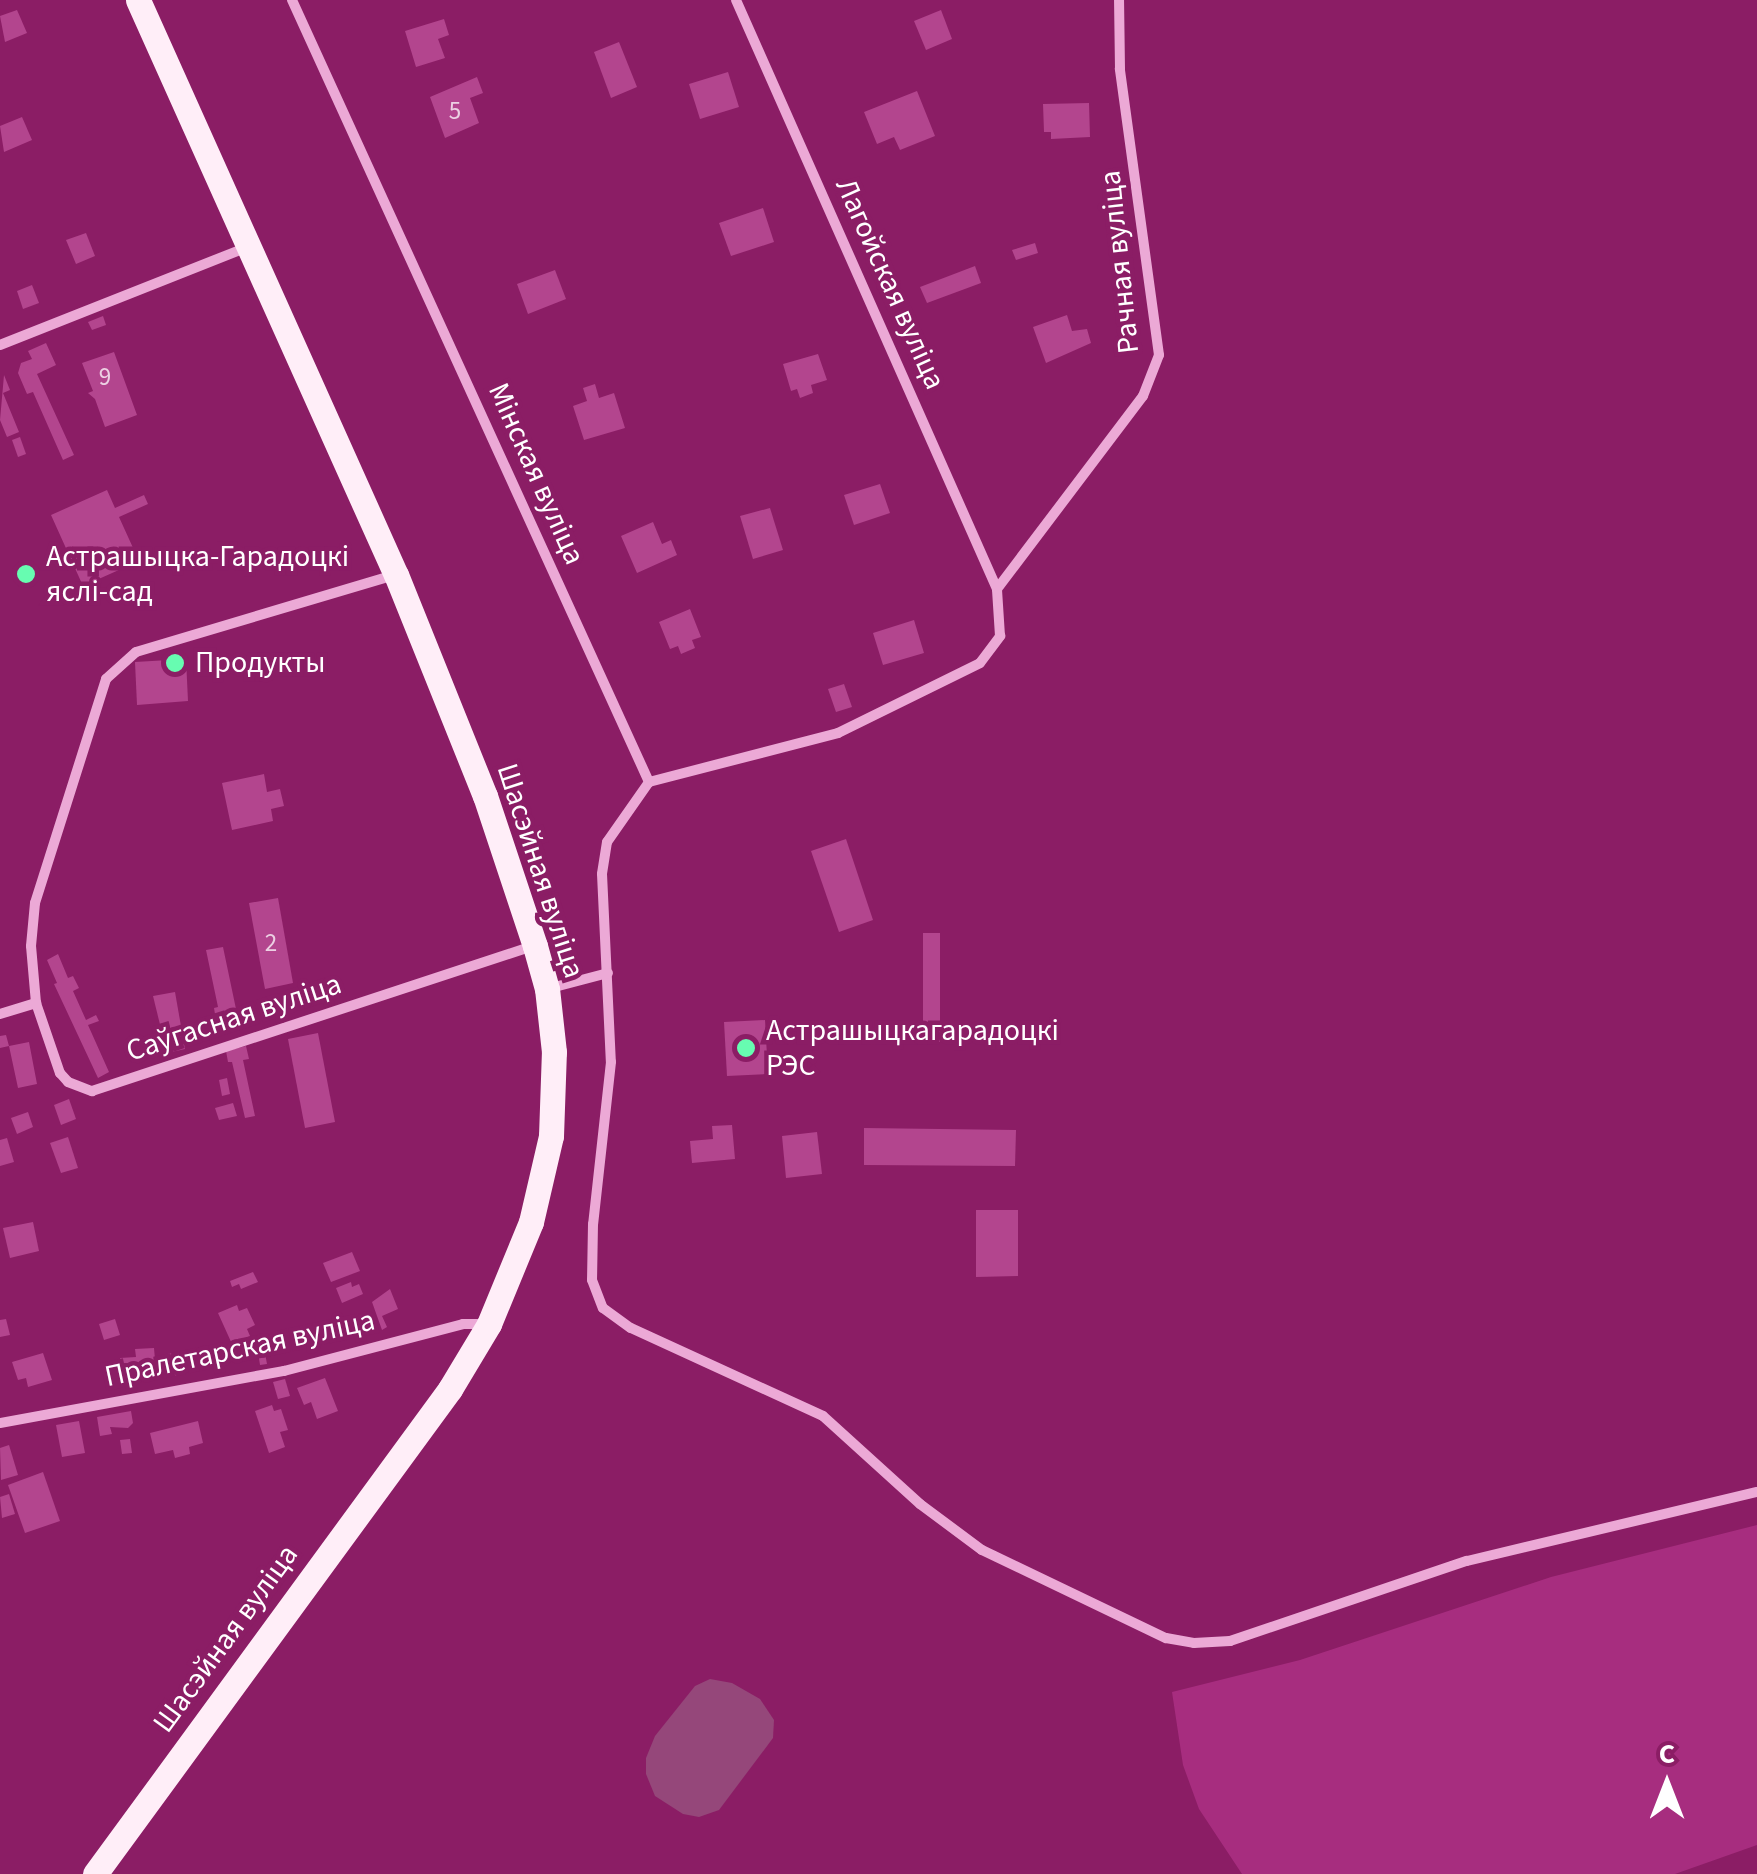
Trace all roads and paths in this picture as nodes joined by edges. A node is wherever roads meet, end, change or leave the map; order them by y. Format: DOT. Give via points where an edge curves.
graph roads {
  1 [pos="138,0"];
  2 [pos="292,0"];
  3 [pos="736,0"];
  4 [pos="1118,0"];
  5 [pos="250,246"];
  6 [pos="0,345"];
  7 [pos="396,575"];
  8 [pos="998,589"];
  9 [pos="649,782"];
  10 [pos="535,946"];
  11 [pos="608,973"];
  12 [pos="546,988"];
  13 [pos="36,1003"];
  14 [pos="0,1014"];
  15 [pos="489,1324"];
  16 [pos="0,1423"];
  17 [pos="1757,1492"];
  18 [pos="94,1874"];
  1 -- 5 [label="main road, Шасэйная вуліца"];
  2 -- 9 [label="street, Мінская вуліца"];
  3 -- 8 [label="street, Лагойская вуліца"];
  4 -- 8 [label="street, Рачная вуліца" via="1120,70 1159,355 1143,396"];
  5 -- 6 [label="street"];
  5 -- 7 [label="main road, Шасэйная вуліца"];
  7 -- 10 [label="main road, Шасэйная вуліца" via="492,815"];
  7 -- 13 [label="street, Саўгасная вуліца" via="136,652 106,679 35,903 30,946"];
  8 -- 9 [label="street" via="1000,636 989,656 946,682 838,733"];
  9 -- 11 [label="street" via="607,842 602,874"];
  10 -- 12 [label="main road, Шасэйная вуліца"];
  10 -- 13 [label="street, Саўгасная вуліца" via="92,1092 60,1073"];
  11 -- 12 [label="street"];
  11 -- 17 [label="street" via="611,1062 591,1260 603,1308 680,1354 824,1416 920,1504 982,1550 1166,1638 1230,1642 1468,1560"];
  12 -- 15 [label="main road, Шасэйная вуліца" via="554,1052 551,1136 531,1222"];
  13 -- 14 [label="street"];
  15 -- 16 [label="street, Пралетарская вуліца" via="464,1324 284,1371"];
  15 -- 18 [label="main road, Шасэйная вуліца" via="450,1389"];
}
